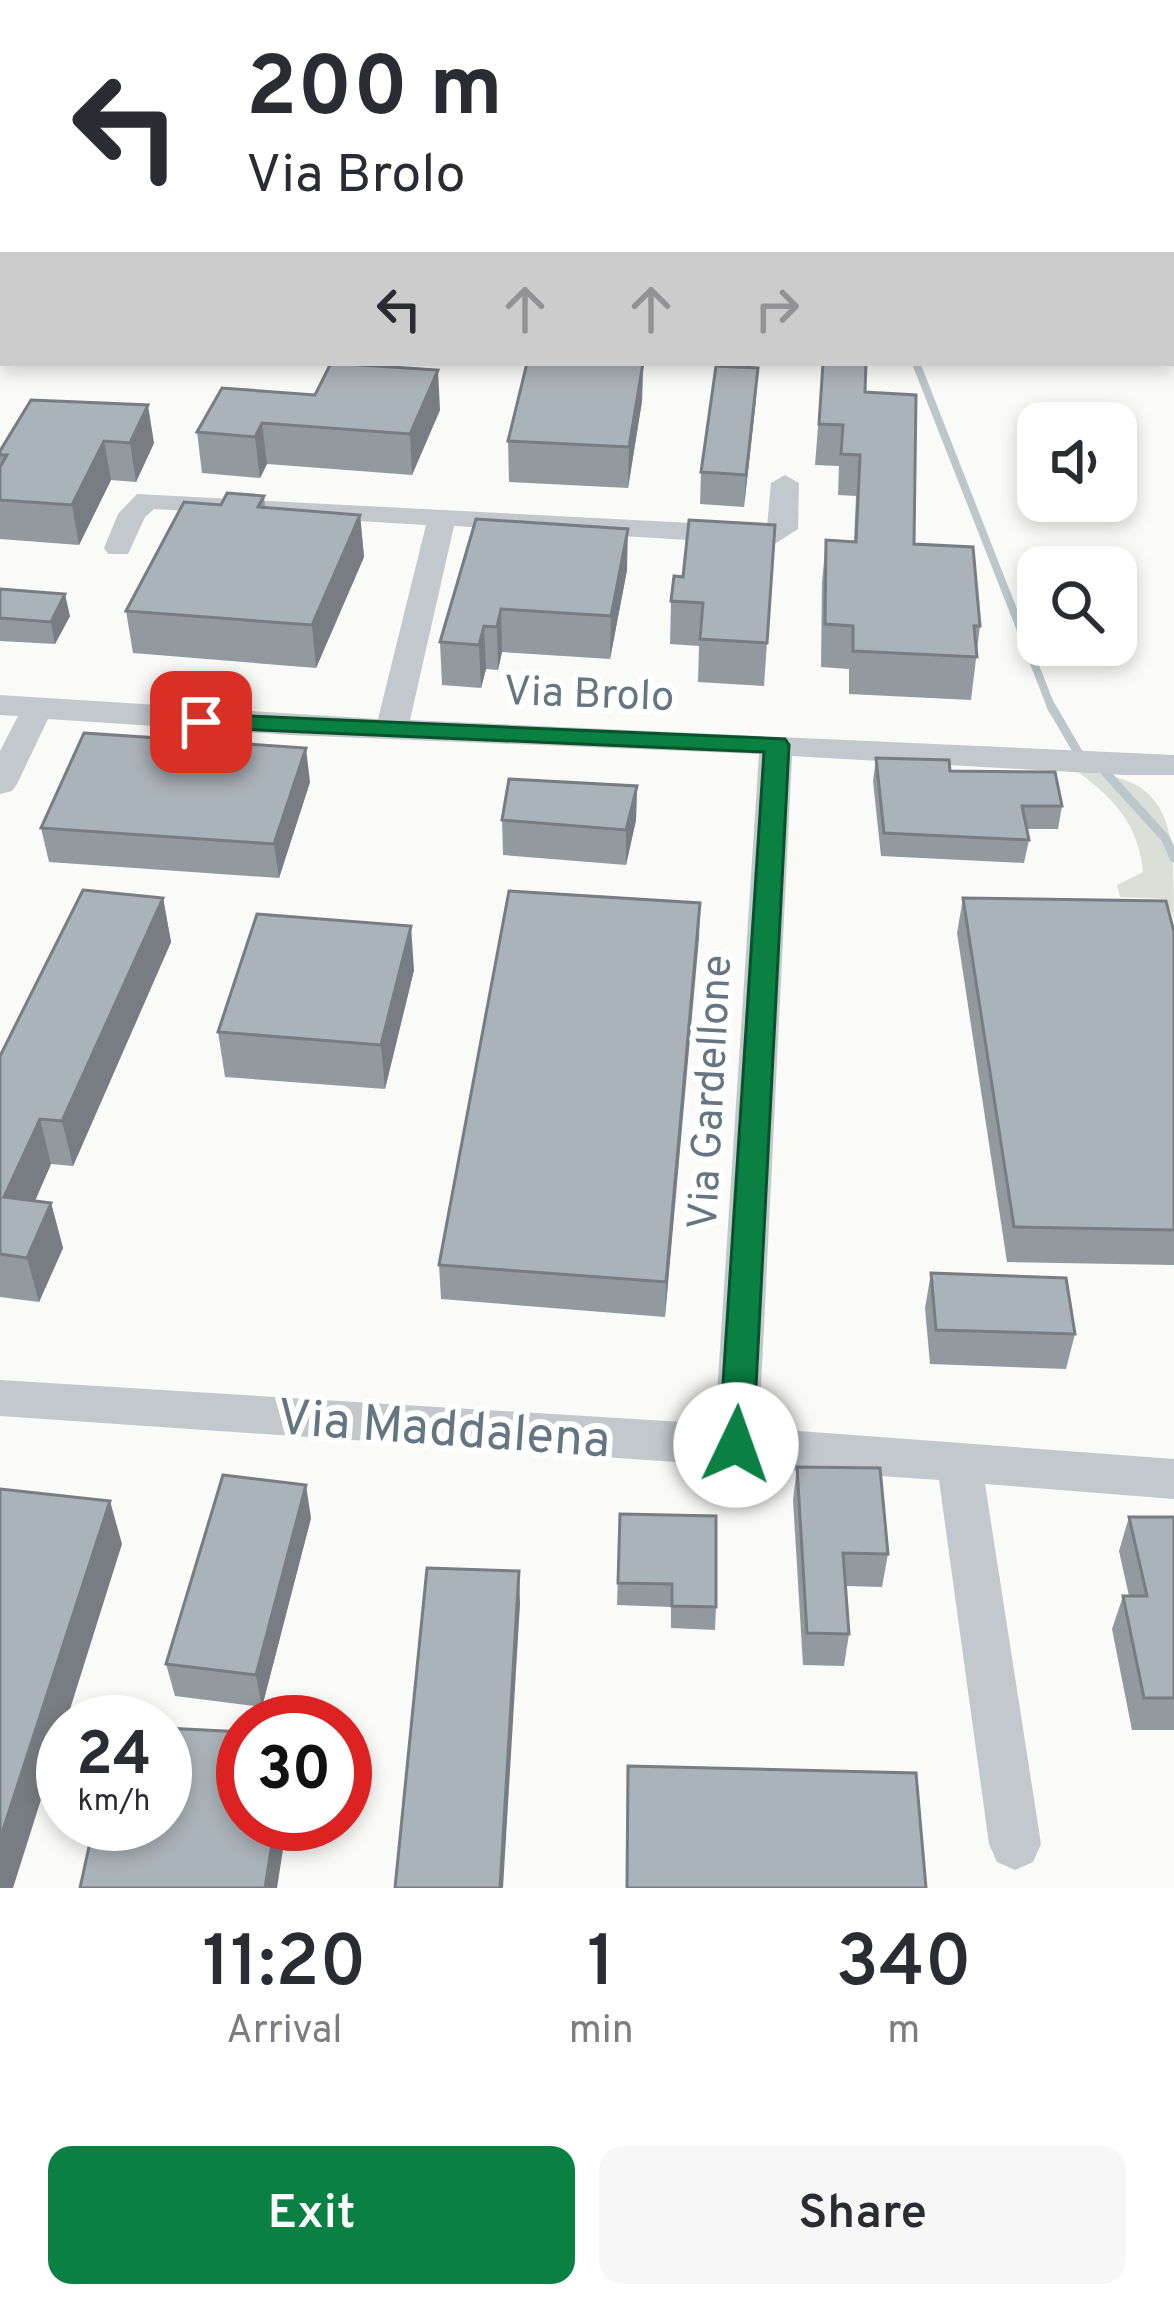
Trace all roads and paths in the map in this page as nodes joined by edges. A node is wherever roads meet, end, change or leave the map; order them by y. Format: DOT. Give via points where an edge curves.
graph roads {
  1 [pos="785,483"];
  2 [pos="442,515"];
  3 [pos="118,548"];
  4 [pos="0,706"];
  5 [pos="37,709"];
  6 [pos="392,729"];
  7 [pos="776,745"];
  8 [pos="1174,765"];
  9 [pos="0,784"];
  10 [pos="0,1398"];
  11 [pos="736,1445"];
  12 [pos="959,1463"];
  13 [pos="1174,1479"];
  14 [pos="1015,1844"];
  1 -- 2 [label="street" via="784,529 773,536"];
  2 -- 3 [label="street" via="147,500"];
  2 -- 6 [label="street"];
  4 -- 5 [label="street, Via Brolo"];
  5 -- 6 [label="street, Via Brolo"];
  5 -- 9 [label="street"];
  6 -- 7 [label="street, Via Brolo"];
  7 -- 8 [label="street, Via Brolo"];
  7 -- 11 [label="street, Via Gardellone"];
  10 -- 11 [label="street, Via Maddalena"];
  11 -- 12 [label="street, Via Maddalena"];
  12 -- 13 [label="street, Via Maddalena"];
  12 -- 14 [label="street"];
}
